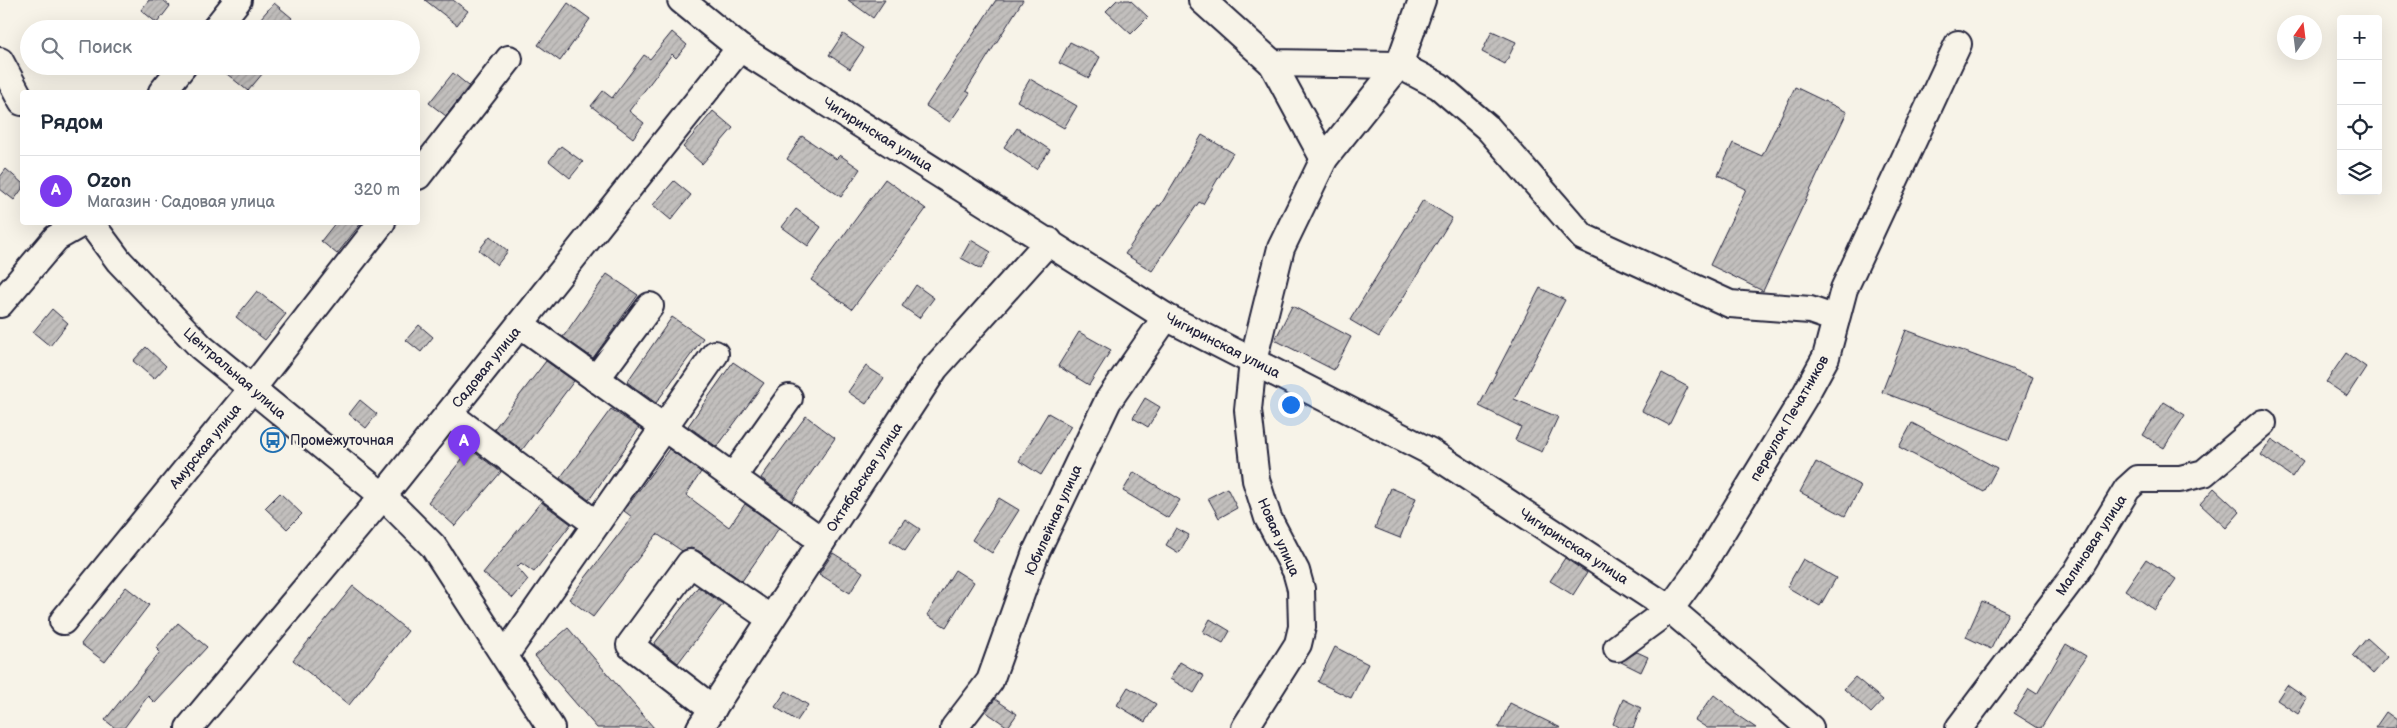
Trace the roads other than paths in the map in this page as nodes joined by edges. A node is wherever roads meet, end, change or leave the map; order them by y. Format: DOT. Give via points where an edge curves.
graph roads {
  1 [pos="238,0"];
  2 [pos="681,0"];
  3 [pos="1202,0"];
  4 [pos="1422,0"];
  5 [pos="221,20"];
  6 [pos="1958,44"];
  7 [pos="740,48"];
  8 [pos="509,60"];
  9 [pos="0,61"];
  10 [pos="1272,63"];
  11 [pos="1399,64"];
  12 [pos="176,75"];
  13 [pos="164,90"];
  14 [pos="20,98"];
  15 [pos="1324,159"];
  16 [pos="420,173"];
  17 [pos="79,225"];
  18 [pos="92,225"];
  19 [pos="380,225"];
  20 [pos="1049,241"];
  21 [pos="0,304"];
  22 [pos="650,306"];
  23 [pos="1166,317"];
  24 [pos="1836,319"];
  25 [pos="520,324"];
  26 [pos="715,354"];
  27 [pos="1253,362"];
  28 [pos="596,379"];
  29 [pos="251,390"];
  30 [pos="789,398"];
  31 [pos="449,414"];
  32 [pos="2263,423"];
  33 [pos="664,427"];
  34 [pos="733,477"];
  35 [pos="384,496"];
  36 [pos="596,524"];
  37 [pos="822,541"];
  38 [pos="1670,609"];
  39 [pos="771,619"];
  40 [pos="63,620"];
  41 [pos="1618,648"];
  42 [pos="505,655"];
  43 [pos="707,718"];
  44 [pos="189,728"];
  45 [pos="551,728"];
  46 [pos="954,728"];
  47 [pos="1245,728"];
  48 [pos="1810,728"];
  49 [pos="1959,728"];
  1 -- 5 [label="street"];
  2 -- 7 [label="street, Чигиринская улица"];
  3 -- 10 [label="street"];
  4 -- 11 [label="street, Новая улица"];
  6 -- 24 [label="street, переулок Печатников" via="1844,290"];
  7 -- 20 [label="street, Чигиринская улица"];
  7 -- 25 [label="street, Садовая улица"];
  8 -- 16 [label="street"];
  9 -- 14 [label="street"];
  10 -- 11 [label="street"];
  10 -- 15 [label="street"];
  11 -- 15 [label="street, Новая улица"];
  11 -- 24 [label="street" via="1438,86 1488,128 1583,237 1730,304 1810,310"];
  12 -- 13 [label="street"];
  15 -- 27 [label="street, Новая улица" via="1281,248"];
  17 -- 21 [label="street" via="56,238"];
  18 -- 29 [label="street, Центральная улица" via="119,261 194,340"];
  19 -- 29 [label="street, Амурская улица"];
  20 -- 23 [label="street, Чигиринская улица"];
  20 -- 37 [label="street, Октябрьская улица" via="935,368"];
  22 -- 28 [label="street"];
  23 -- 27 [label="street, Чигиринская улица"];
  23 -- 46 [label="street, Юбилейная улица" via="1108,401 1036,552 990,681"];
  24 -- 38 [label="street, переулок Печатников" via="1826,358 1803,399 1700,568"];
  25 -- 28 [label="street"];
  25 -- 31 [label="street, Садовая улица"];
  26 -- 33 [label="street"];
  27 -- 38 [label="street, Чигиринская улица" via="1429,450"];
  27 -- 47 [label="street, Новая улица" via="1248,410 1256,480 1268,518 1296,571 1301,589 1302,627 1298,644"];
  28 -- 33 [label="street"];
  29 -- 35 [label="street, Центральная улица"];
  29 -- 40 [label="street, Амурская улица"];
  30 -- 34 [label="street"];
  31 -- 35 [label="street, Садовая улица"];
  31 -- 36 [label="street"];
  32 -- 49 [label="street, Малиновая улица" via="2204,473 2180,479 2138,479 2128,489 2076,573"];
  33 -- 34 [label="street"];
  33 -- 36 [label="street"];
  34 -- 37 [label="street"];
  35 -- 42 [label="street, Центральная улица" via="433,546"];
  35 -- 44 [label="street, Садовая улица"];
  36 -- 42 [label="street"];
  37 -- 39 [label="street, Октябрьская улица"];
  38 -- 41 [label="street, переулок Печатников"];
  38 -- 48 [label="street, Чигиринская улица"];
  39 -- 43 [label="street, Октябрьская улица"];
  39 -- 43 [label="street" via="690,563 630,644"];
  42 -- 45 [label="street, Центральная улица"];
}
